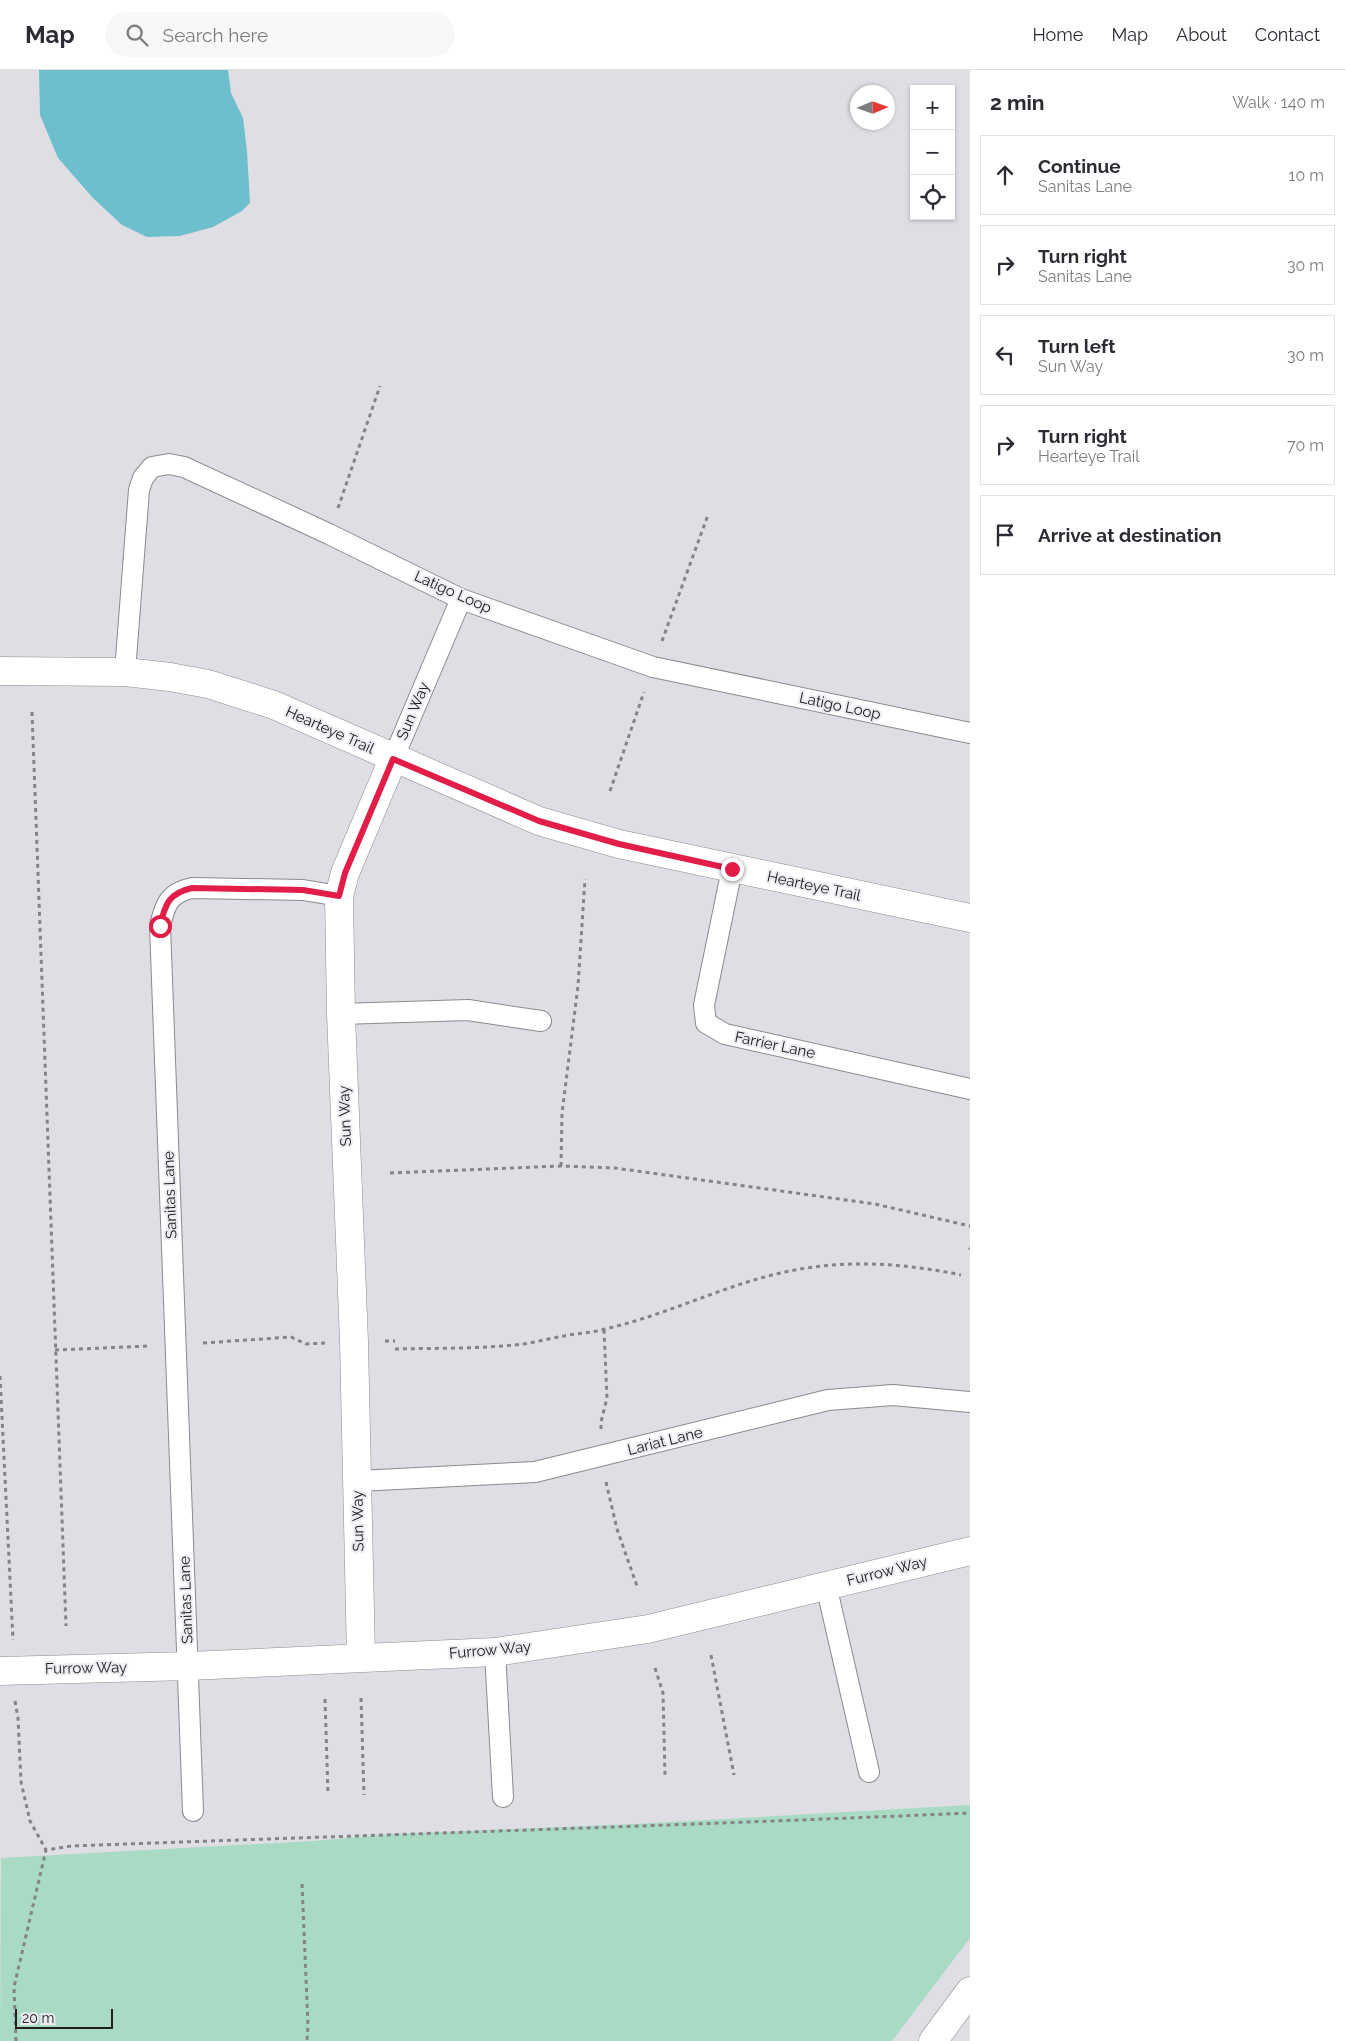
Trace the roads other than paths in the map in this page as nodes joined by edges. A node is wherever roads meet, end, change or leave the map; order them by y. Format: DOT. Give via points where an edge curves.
graph roads {
  1 [pos="461,599"];
  2 [pos="0,671"];
  3 [pos="125,672"];
  4 [pos="970,733"];
  5 [pos="393,759"];
  6 [pos="732,869"];
  7 [pos="339,896"];
  8 [pos="970,918"];
  9 [pos="341,1014"];
  10 [pos="541,1021"];
  11 [pos="970,1089"];
  12 [pos="970,1402"];
  13 [pos="358,1481"];
  14 [pos="970,1551"];
  15 [pos="826,1586"];
  16 [pos="495,1652"];
  17 [pos="361,1657"];
  18 [pos="189,1666"];
  19 [pos="7,1670"];
  20 [pos="869,1772"];
  21 [pos="502,1797"];
  22 [pos="193,1811"];
  23 [pos="970,1991"];
  24 [pos="933,2041"];
  1 -- 3 [label="lane, Latigo Loop" via="184,467 169,464 152,467 139,490"];
  1 -- 4 [label="lane, Latigo Loop" via="653,667"];
  1 -- 5 [label="lane, Sun Way"];
  2 -- 3 [label="street, Hearteye Trail"];
  3 -- 5 [label="street, Hearteye Trail" via="189,680 242,694 274,705"];
  5 -- 6 [label="street, Hearteye Trail" via="539,821 619,844"];
  5 -- 7 [label="street, Sun Way" via="345,873"];
  6 -- 8 [label="street, Hearteye Trail"];
  6 -- 11 [label="lane, Farrier Lane" via="704,1005 706,1023 725,1034"];
  7 -- 9 [label="street, Sun Way"];
  7 -- 18 [label="lane, Sanitas Lane" via="303,890 192,888 178,892 164,907 160,926"];
  9 -- 10 [label="lane" via="468,1010"];
  9 -- 13 [label="street, Sun Way"];
  12 -- 13 [label="lane, Lariat Lane" via="893,1395 828,1400 535,1472"];
  13 -- 17 [label="street, Sun Way"];
  14 -- 15 [label="street, Furrow Way"];
  15 -- 16 [label="street, Furrow Way" via="648,1628"];
  15 -- 20 [label="lane"];
  16 -- 17 [label="street, Furrow Way"];
  16 -- 21 [label="lane"];
  17 -- 18 [label="street, Furrow Way"];
  18 -- 19 [label="street, Furrow Way"];
  18 -- 22 [label="lane, Sanitas Lane"];
  23 -- 24 [label="street"];
}
